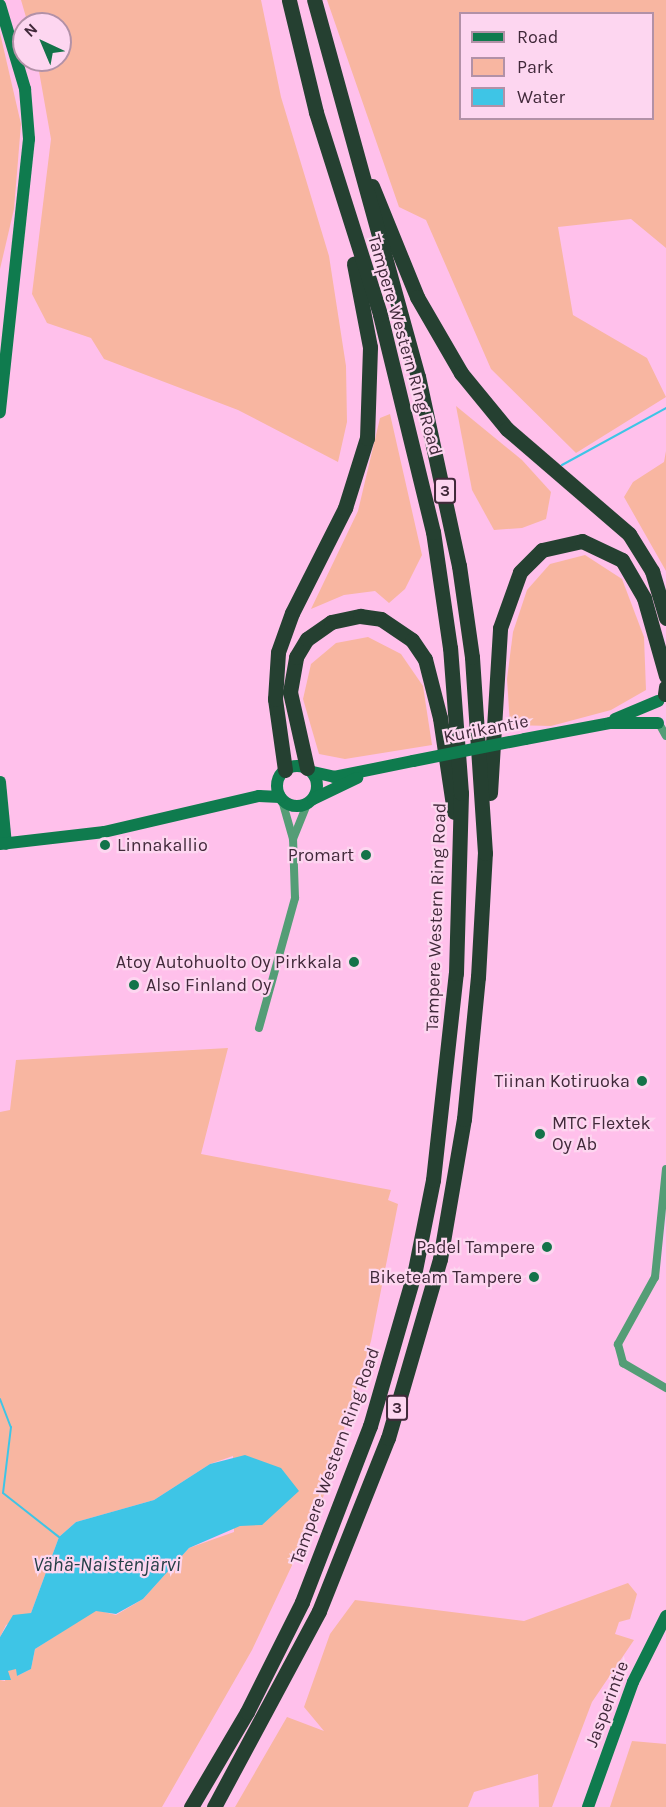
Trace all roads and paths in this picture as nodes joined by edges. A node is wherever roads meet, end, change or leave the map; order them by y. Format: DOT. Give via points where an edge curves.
graph roads {
  1 [pos="289,0"];
  2 [pos="314,0"];
  3 [pos="0,5"];
  4 [pos="351,140"];
  5 [pos="348,217"];
  6 [pos="0,412"];
  7 [pos="666,618"];
  8 [pos="666,676"];
  9 [pos="664,694"];
  10 [pos="610,723"];
  11 [pos="663,729"];
  12 [pos="310,770"];
  13 [pos="369,771"];
  14 [pos="282,772"];
  15 [pos="0,782"];
  16 [pos="281,798"];
  17 [pos="309,802"];
  18 [pos="226,804"];
  19 [pos="294,839"];
  20 [pos="460,842"];
  21 [pos="3,844"];
  22 [pos="485,853"];
  23 [pos="259,1028"];
  24 [pos="666,1169"];
  25 [pos="666,1388"];
  26 [pos="666,1616"];
  27 [pos="191,1807"];
  28 [pos="214,1807"];
  29 [pos="588,1807"];
  1 -- 5 [label="highway, Tampere Western Ring Road / 3"];
  2 -- 4 [label="highway, Tampere Western Ring Road / 3"];
  3 -- 6 [label="main road" via="25,89 30,139"];
  4 -- 7 [label="highway" via="417,297 461,373 507,429 629,534 652,571"];
  4 -- 22 [label="highway, Tampere Western Ring Road / 3" via="446,499 472,657"];
  5 -- 14 [label="highway" via="370,347 370,412 363,456 345,508 292,613 278,652 275,699"];
  5 -- 20 [label="highway, Tampere Western Ring Road / 3" via="380,314 433,532 456,720"];
  8 -- 22 [label="highway" via="638,583 615,554 571,542 542,550 529,562 513,586 500,628"];
  9 -- 10 [label="main road, Kurikantie"];
  9 -- 11 [label="main road"];
  10 -- 11 [label="main road, Kurikantie"];
  10 -- 13 [label="main road, Kurikantie, bridge"];
  12 -- 13 [label="main road, Kurikantie" via="326,777"];
  12 -- 14 [label="main road, Kurikantie"];
  12 -- 17 [label="main road" via="318,789"];
  12 -- 20 [label="highway" via="290,700 296,657 308,639 331,622 360,616 381,619 412,640 427,666"];
  13 -- 17 [label="main road, Kurikantie"];
  14 -- 16 [label="main road"];
  14 -- 18 [label="main road"];
  15 -- 21 [label="main road"];
  16 -- 17 [label="main road"];
  16 -- 18 [label="main road"];
  16 -- 19 [label="street"];
  17 -- 19 [label="street"];
  18 -- 21 [label="main road" via="104,832"];
  19 -- 23 [label="street" via="293,913"];
  20 -- 27 [label="highway, Tampere Western Ring Road / 3" via="443,1116 396,1342 346,1493 302,1602"];
  22 -- 28 [label="highway, Tampere Western Ring Road / 3" via="464,1119 440,1259 416,1346 369,1491 319,1611"];
  24 -- 25 [label="street" via="655,1277 618,1344 623,1363"];
  26 -- 29 [label="main road, Jasperintie" via="633,1682"];
}
